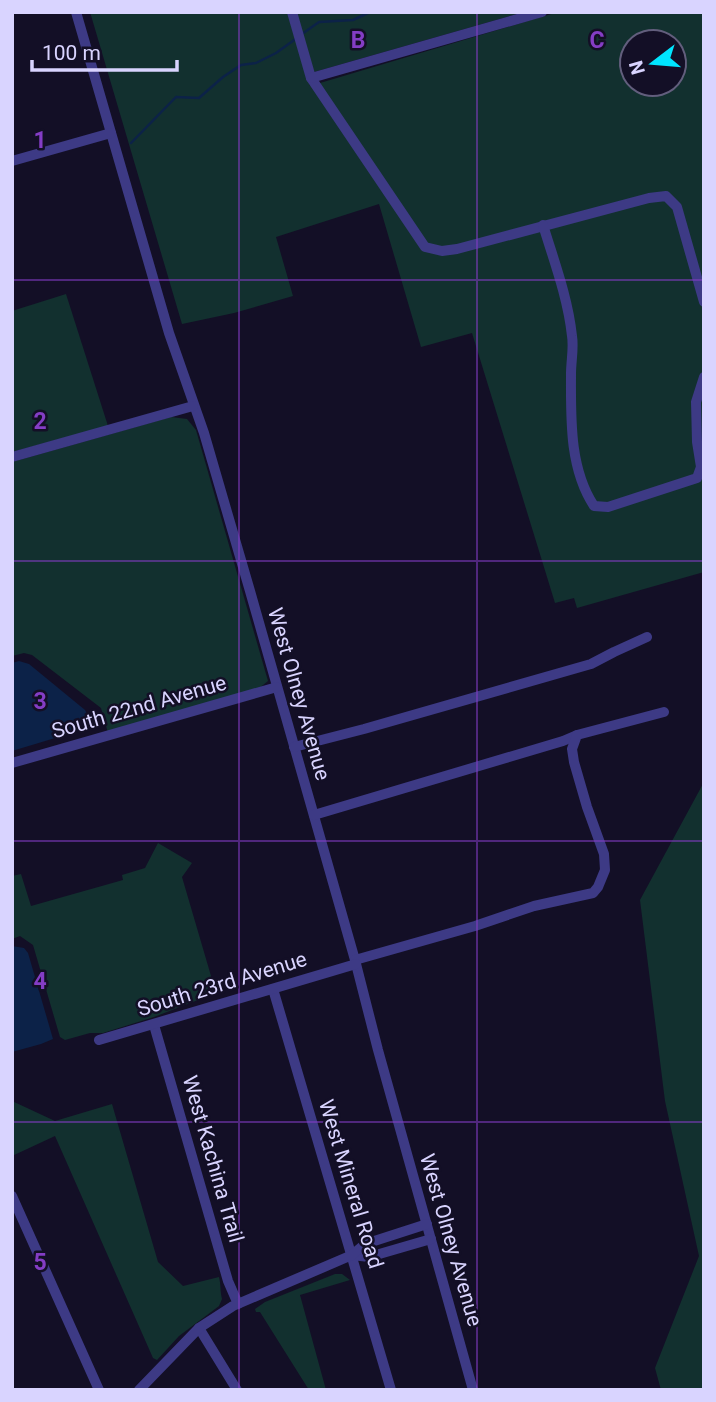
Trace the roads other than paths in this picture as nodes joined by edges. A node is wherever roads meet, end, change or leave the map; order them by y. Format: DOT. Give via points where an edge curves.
graph roads {
  1 [pos="76,12"];
  2 [pos="292,12"];
  3 [pos="542,12"];
  4 [pos="311,78"];
  5 [pos="111,132"];
  6 [pos="12,161"];
  7 [pos="542,225"];
  8 [pos="704,302"];
  9 [pos="704,377"];
  10 [pos="193,406"];
  11 [pos="12,457"];
  12 [pos="647,637"];
  13 [pos="277,687"];
  14 [pos="664,712"];
  15 [pos="577,735"];
  16 [pos="294,747"];
  17 [pos="12,764"];
  18 [pos="314,815"];
  19 [pos="355,962"];
  20 [pos="273,989"];
  21 [pos="154,1024"];
  22 [pos="99,1040"];
  23 [pos="12,1196"];
  24 [pos="427,1224"];
  25 [pos="384,1237"];
  26 [pos="431,1239"];
  27 [pos="388,1251"];
  28 [pos="352,1255"];
  29 [pos="238,1304"];
  30 [pos="199,1328"];
  31 [pos="99,1390"];
  32 [pos="139,1390"];
  33 [pos="237,1390"];
  34 [pos="391,1390"];
  35 [pos="473,1390"];
  1 -- 5 [label="street, West Olney Avenue"];
  2 -- 4 [label="street"];
  3 -- 4 [label="street"];
  4 -- 7 [label="street" via="425,247 457,249"];
  5 -- 6 [label="street"];
  5 -- 10 [label="street, West Olney Avenue"];
  7 -- 8 [label="street" via="666,196 677,207"];
  7 -- 9 [label="street" via="572,337 573,447 585,492 594,506 607,507 697,478 701,467 696,402"];
  10 -- 11 [label="street"];
  10 -- 13 [label="street, West Olney Avenue"];
  12 -- 16 [label="street" via="591,664"];
  13 -- 16 [label="street, West Olney Avenue"];
  13 -- 17 [label="street, South 22nd Avenue"];
  14 -- 15 [label="street"];
  15 -- 18 [label="street"];
  15 -- 19 [label="street, South 23rd Avenue" via="574,762 604,854 605,870 593,893 534,906"];
  16 -- 18 [label="street, West Olney Avenue"];
  18 -- 19 [label="street, West Olney Avenue"];
  19 -- 20 [label="street, South 23rd Avenue"];
  19 -- 24 [label="street, West Olney Avenue"];
  20 -- 21 [label="street, South 23rd Avenue"];
  20 -- 28 [label="street, West Mineral Road"];
  21 -- 22 [label="street, South 23rd Avenue"];
  21 -- 29 [label="street, West Kachina Trail"];
  23 -- 31 [label="street"];
  24 -- 25 [label="street"];
  24 -- 26 [label="street, West Olney Avenue"];
  25 -- 27 [label="street"];
  25 -- 28 [label="street"];
  26 -- 27 [label="street"];
  26 -- 35 [label="street, West Olney Avenue"];
  27 -- 28 [label="street" via="369,1257"];
  28 -- 29 [label="street"];
  28 -- 34 [label="street, West Mineral Road"];
  29 -- 30 [label="street"];
  30 -- 32 [label="street"];
  30 -- 33 [label="street"];
}
